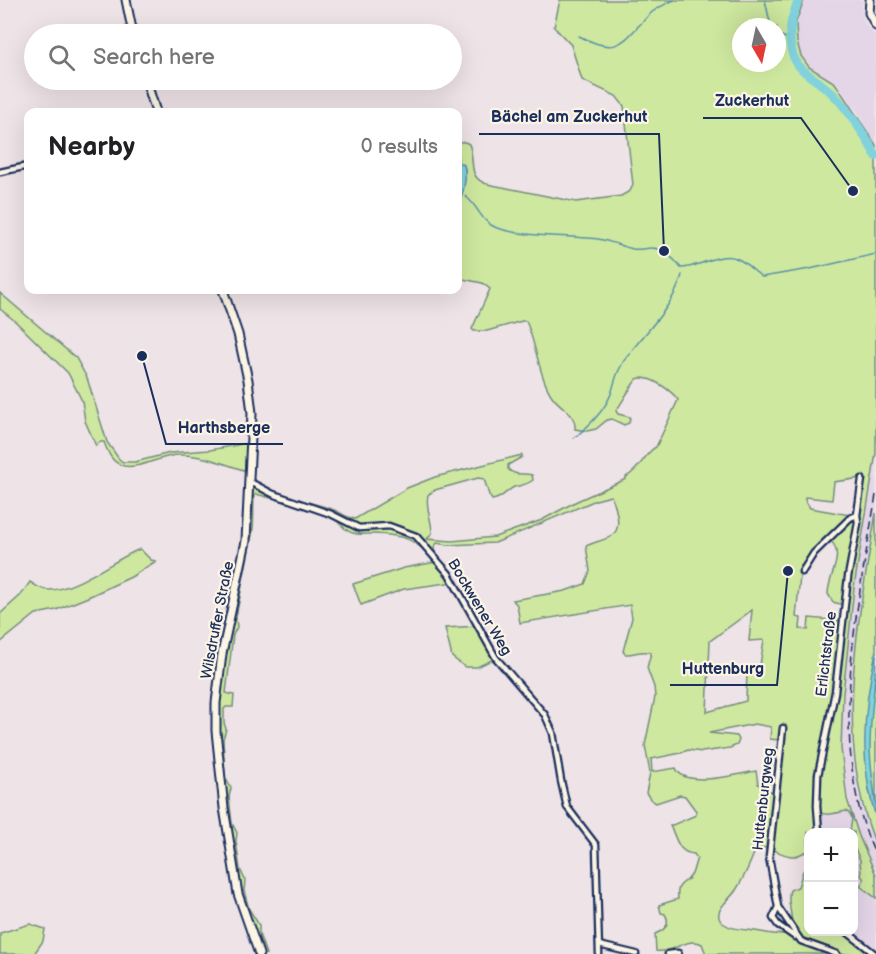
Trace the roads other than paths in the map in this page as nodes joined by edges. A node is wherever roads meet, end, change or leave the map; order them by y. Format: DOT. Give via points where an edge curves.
graph roads {
  1 [pos="126,0"];
  2 [pos="870,0"];
  3 [pos="131,24"];
  4 [pos="876,26"];
  5 [pos="149,90"];
  6 [pos="155,108"];
  7 [pos="24,167"];
  8 [pos="0,172"];
  9 [pos="224,294"];
  10 [pos="862,479"];
  11 [pos="250,482"];
  12 [pos="857,515"];
  13 [pos="802,572"];
  14 [pos="783,728"];
  15 [pos="819,828"];
  16 [pos="778,907"];
  17 [pos="852,936"];
  18 [pos="801,941"];
  19 [pos="599,945"];
  20 [pos="678,953"];
  21 [pos="258,954"];
  22 [pos="599,954"];
  23 [pos="636,954"];
  24 [pos="668,954"];
  25 [pos="837,954"];
  26 [pos="875,954"];
  1 -- 3 [label="main road"];
  2 -- 4 [label="main road" via="869,13"];
  5 -- 6 [label="main road"];
  7 -- 8 [label="street"];
  9 -- 11 [label="main road, Wilsdruffer Straße" via="238,334 250,397"];
  10 -- 12 [label="street, Erlichtstraße"];
  11 -- 19 [label="street, Bockwener Weg" via="359,528 389,526 416,536 449,574 502,668 540,707 553,733 566,804 596,845"];
  11 -- 21 [label="main road, Wilsdruffer Straße" via="246,541 222,654 216,731 238,894"];
  12 -- 13 [label="street" via="814,553"];
  12 -- 15 [label="street, Erlichtstraße" via="835,692 818,775"];
  14 -- 16 [label="street, Huttenburgweg" via="769,856"];
  16 -- 18 [label="street, Huttenburgweg"];
  16 -- 18 [label="street, Huttenburgweg" via="773,918"];
  17 -- 26 [label="street"];
  18 -- 25 [label="street, Huttenburgweg"];
  19 -- 22 [label="street, Bockwener Weg"];
  19 -- 23 [label="street"];
  20 -- 24 [label="street"];
}
